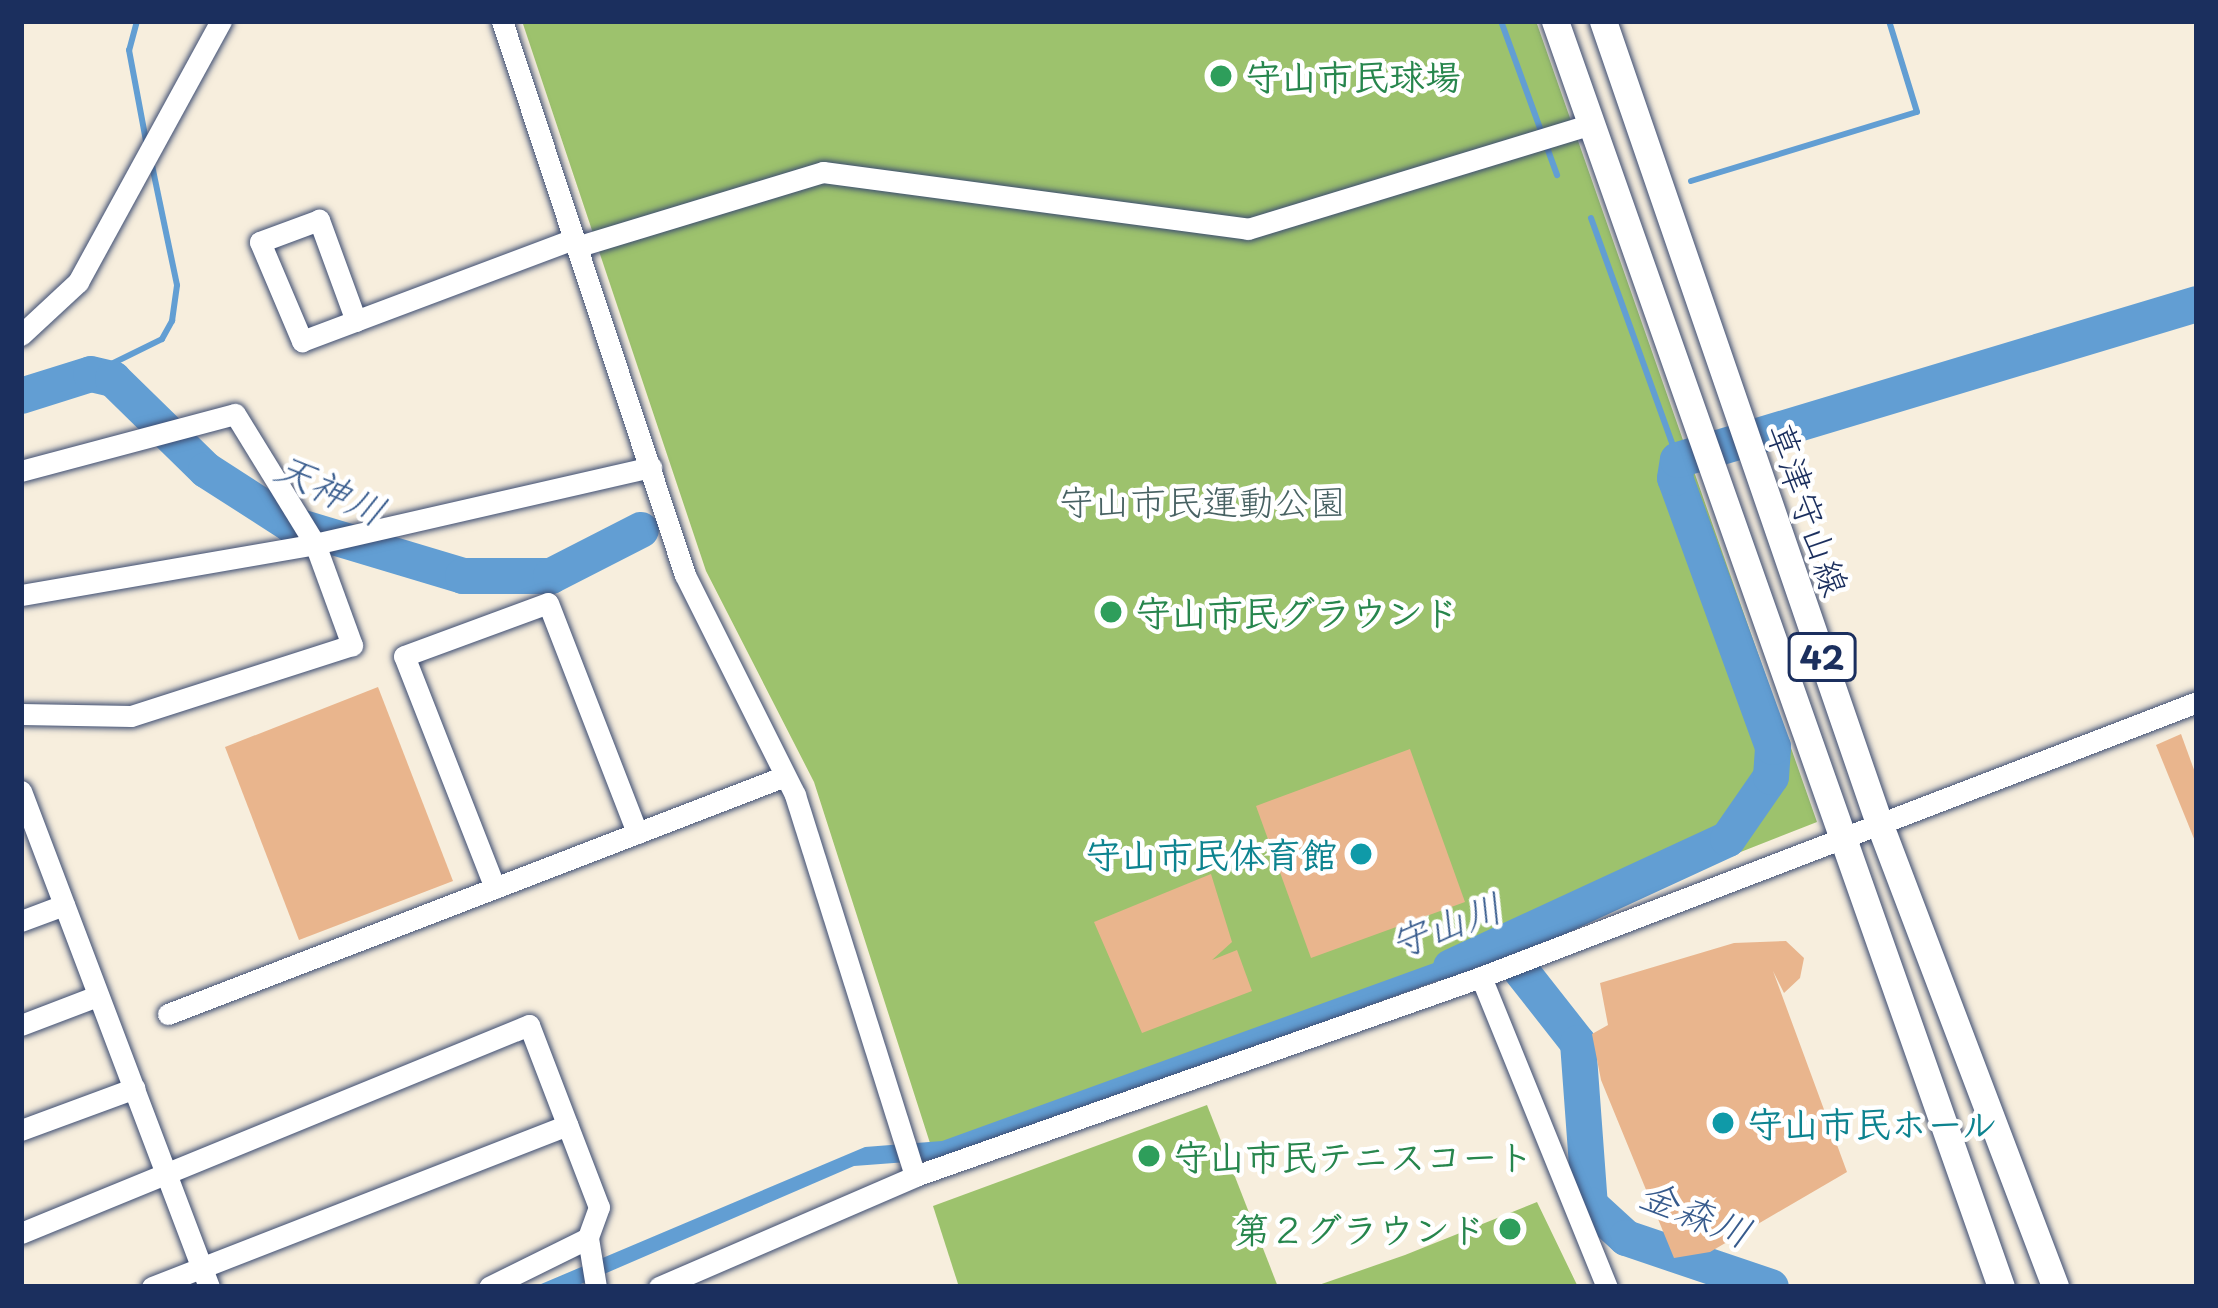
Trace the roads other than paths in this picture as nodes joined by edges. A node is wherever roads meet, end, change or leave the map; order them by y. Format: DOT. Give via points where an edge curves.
graph roads {
  1 [pos="221,21"];
  2 [pos="502,21"];
  3 [pos="1555,21"];
  4 [pos="1604,21"];
  5 [pos="1581,127"];
  6 [pos="575,243"];
  7 [pos="356,321"];
  8 [pos="21,335"];
  9 [pos="651,466"];
  10 [pos="21,471"];
  11 [pos="315,544"];
  12 [pos="21,596"];
  13 [pos="2197,702"];
  14 [pos="21,714"];
  15 [pos="785,776"];
  16 [pos="21,791"];
  17 [pos="1878,820"];
  18 [pos="27,822"];
  19 [pos="637,833"];
  20 [pos="1848,834"];
  21 [pos="495,888"];
  22 [pos="64,904"];
  23 [pos="21,921"];
  24 [pos="1490,973"];
  25 [pos="98,996"];
  26 [pos="168,1014"];
  27 [pos="21,1025"];
  28 [pos="135,1088"];
  29 [pos="568,1125"];
  30 [pos="21,1130"];
  31 [pos="915,1176"];
  32 [pos="169,1177"];
  33 [pos="21,1233"];
  34 [pos="588,1238"];
  35 [pos="206,1277"];
  36 [pos="152,1287"];
  37 [pos="489,1287"];
  38 [pos="596,1287"];
  39 [pos="659,1287"];
  40 [pos="1607,1287"];
  41 [pos="2001,1287"];
  42 [pos="2055,1287"];
  1 -- 8 [label="street" via="78,282"];
  2 -- 6 [label="street"];
  3 -- 20 [label="main road, 草津守山線 / 42"];
  4 -- 17 [label="main road, 草津守山線 / 42"];
  5 -- 6 [label="street" via="1248,230 823,172"];
  6 -- 7 [label="street"];
  6 -- 9 [label="street"];
  7 -- 7 [label="street" via="294,335 260,242 319,220"];
  9 -- 11 [label="street"];
  9 -- 15 [label="street" via="685,575"];
  10 -- 11 [label="street" via="235,414"];
  11 -- 12 [label="street"];
  11 -- 14 [label="street" via="352,644 131,716"];
  13 -- 17 [label="street"];
  15 -- 19 [label="street"];
  15 -- 31 [label="street"];
  16 -- 18 [label="street"];
  17 -- 20 [label="street"];
  17 -- 42 [label="main road, 草津守山線 / 42"];
  18 -- 22 [label="street"];
  19 -- 21 [label="street"];
  19 -- 21 [label="street" via="548,603 404,656"];
  20 -- 24 [label="street"];
  20 -- 41 [label="main road, 草津守山線 / 42"];
  21 -- 26 [label="street"];
  22 -- 23 [label="street"];
  22 -- 25 [label="street"];
  24 -- 31 [label="street"];
  24 -- 40 [label="street"];
  25 -- 27 [label="street"];
  25 -- 28 [label="street"];
  28 -- 30 [label="street"];
  28 -- 32 [label="street"];
  29 -- 32 [label="street" via="529,1025 251,1132"];
  29 -- 34 [label="street" via="599,1207"];
  29 -- 35 [label="street"];
  31 -- 39 [label="street"];
  32 -- 33 [label="street"];
  32 -- 35 [label="street"];
  34 -- 37 [label="street"];
  34 -- 38 [label="street"];
  35 -- 36 [label="street"];
}
